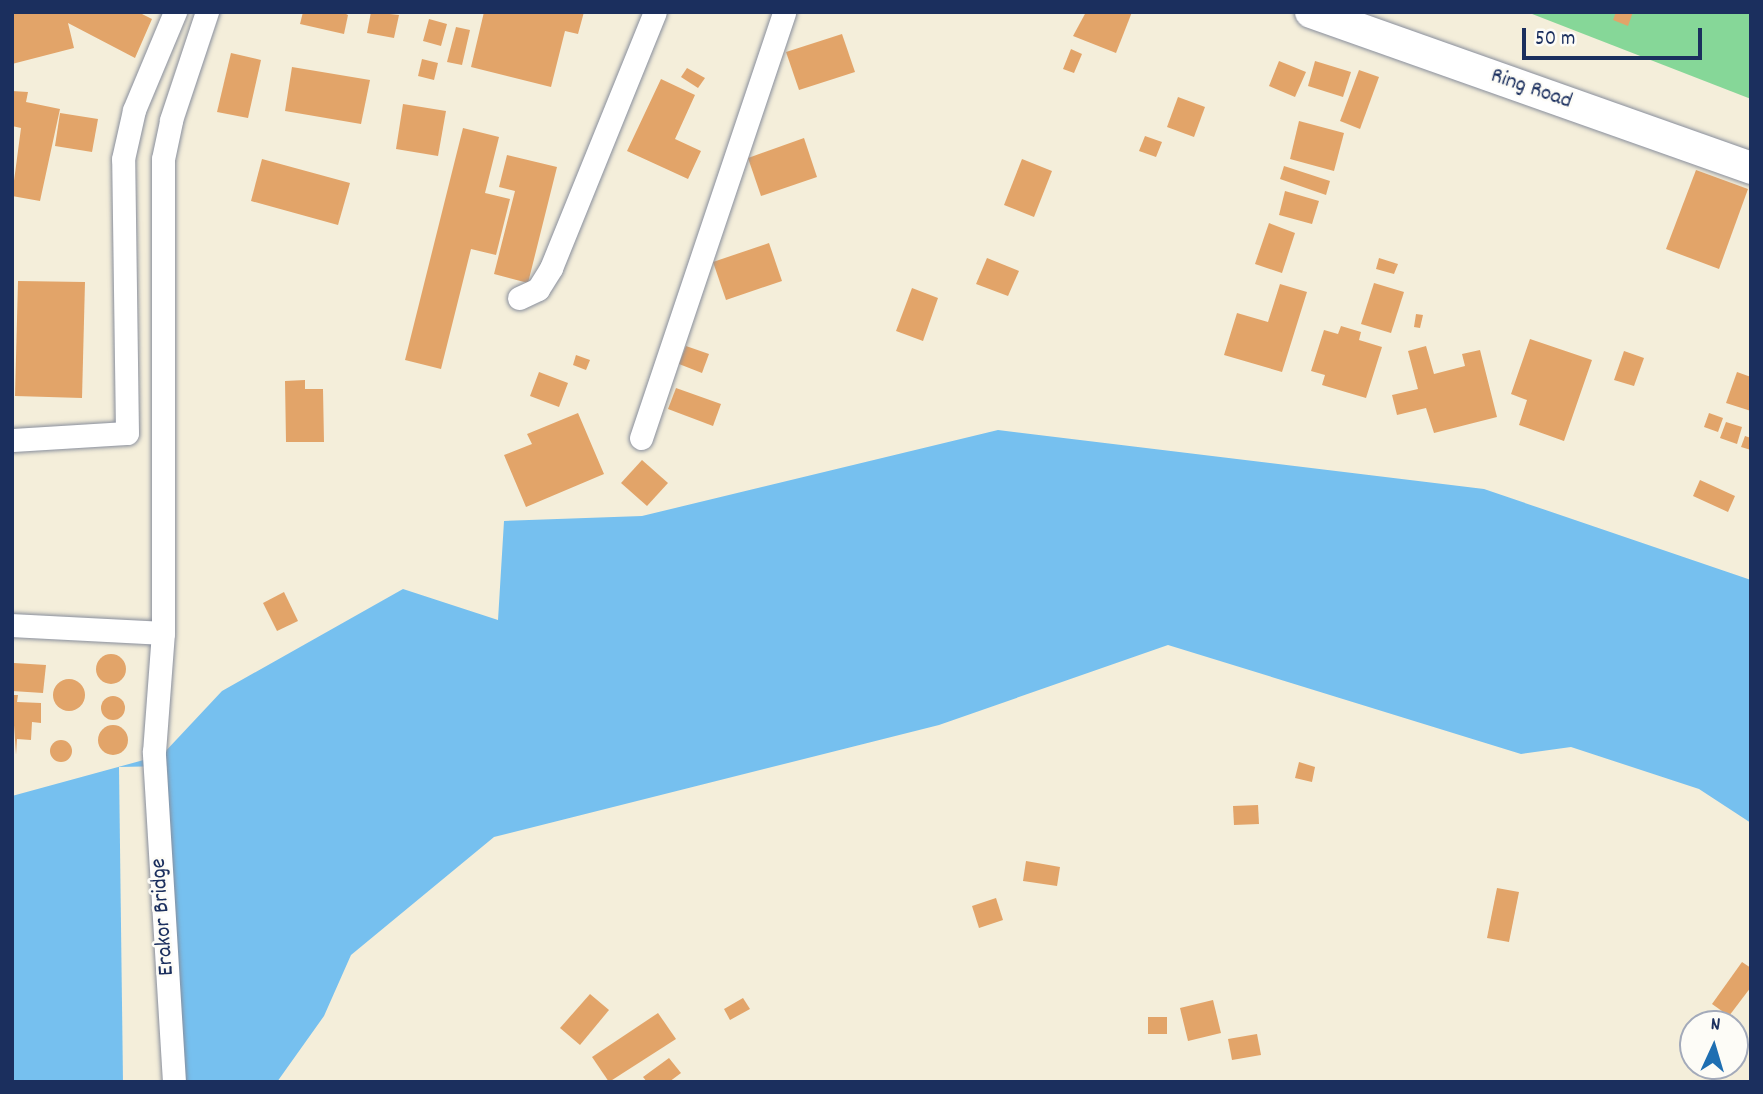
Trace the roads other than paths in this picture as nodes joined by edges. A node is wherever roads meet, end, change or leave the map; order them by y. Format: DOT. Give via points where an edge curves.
graph roads {
  1 [pos="175,12"];
  2 [pos="207,12"];
  3 [pos="655,12"];
  4 [pos="783,12"];
  5 [pos="1311,12"];
  6 [pos="152,64"];
  7 [pos="185,76"];
  8 [pos="123,159"];
  9 [pos="163,166"];
  10 [pos="1751,168"];
  11 [pos="163,234"];
  12 [pos="123,235"];
  13 [pos="163,295"];
  14 [pos="519,298"];
  15 [pos="126,309"];
  16 [pos="127,405"];
  17 [pos="163,409"];
  18 [pos="640,438"];
  19 [pos="12,440"];
  20 [pos="12,625"];
  21 [pos="163,634"];
  22 [pos="174,1082"];
  1 -- 6 [label="street"];
  2 -- 7 [label="street, Erakor Bridge"];
  3 -- 14 [label="street" via="551,268 538,289"];
  4 -- 18 [label="street"];
  5 -- 10 [label="main road, Ring Road"];
  6 -- 7 [label="street"];
  6 -- 8 [label="street" via="134,110"];
  7 -- 9 [label="street, Erakor Bridge"];
  8 -- 9 [label="street"];
  8 -- 12 [label="street"];
  9 -- 11 [label="street, Erakor Bridge"];
  11 -- 12 [label="street"];
  11 -- 13 [label="street, Erakor Bridge"];
  12 -- 15 [label="street"];
  13 -- 15 [label="street"];
  13 -- 17 [label="street, Erakor Bridge"];
  15 -- 16 [label="street"];
  16 -- 17 [label="street"];
  16 -- 19 [label="street" via="127,433"];
  17 -- 21 [label="street, Erakor Bridge"];
  20 -- 21 [label="street"];
  21 -- 22 [label="street, Erakor Bridge" via="153,752"];
}
